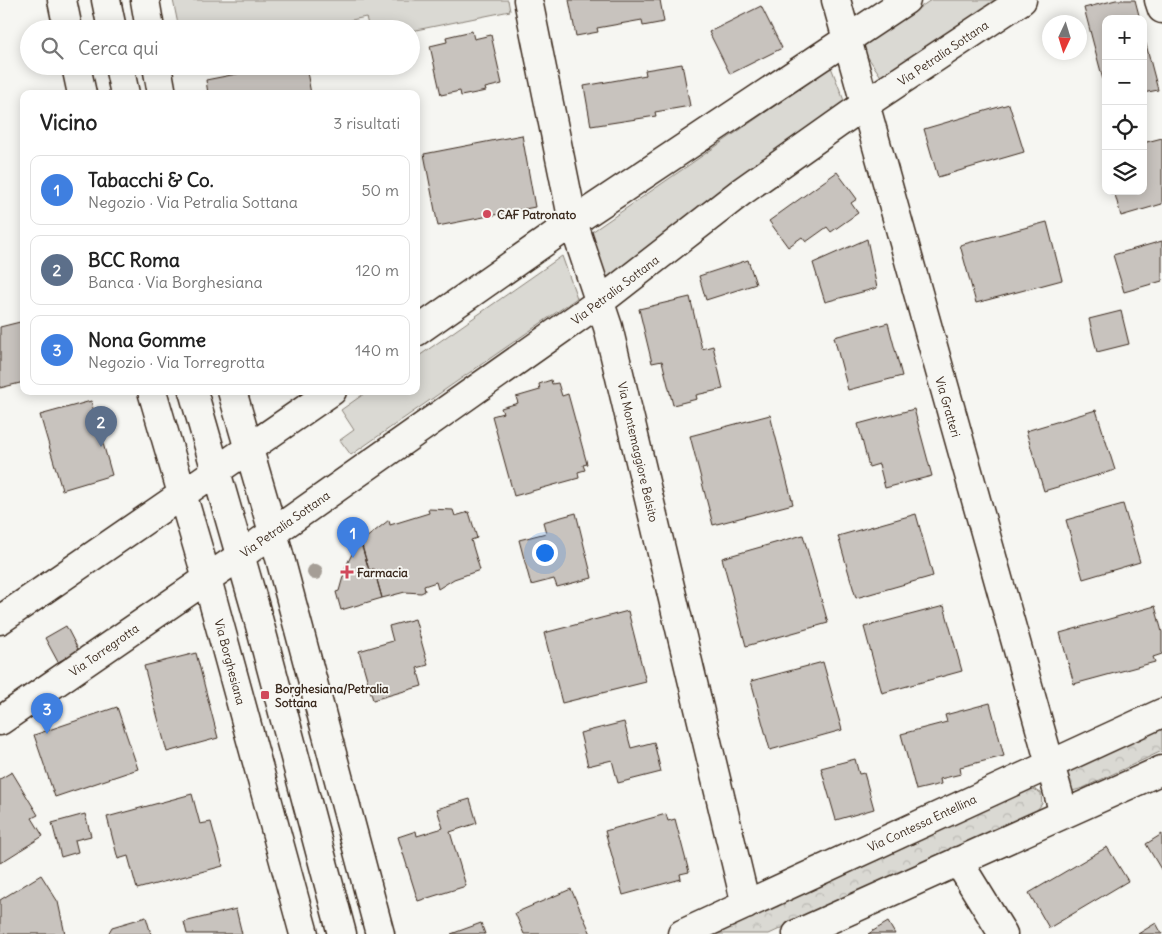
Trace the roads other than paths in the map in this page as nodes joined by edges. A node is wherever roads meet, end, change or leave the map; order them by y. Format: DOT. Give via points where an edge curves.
graph roads {
  1 [pos="62,0"];
  2 [pos="106,0"];
  3 [pos="145,0"];
  4 [pos="528,0"];
  5 [pos="836,0"];
  6 [pos="906,0"];
  7 [pos="1022,0"];
  8 [pos="1159,0"];
  9 [pos="1162,9"];
  10 [pos="66,20"];
  11 [pos="110,20"];
  12 [pos="148,20"];
  13 [pos="845,41"];
  14 [pos="78,75"];
  15 [pos="121,75"];
  16 [pos="159,75"];
  17 [pos="81,90"];
  18 [pos="124,90"];
  19 [pos="161,90"];
  20 [pos="864,105"];
  21 [pos="573,222"];
  22 [pos="601,302"];
  23 [pos="420,329"];
  24 [pos="153,395"];
  25 [pos="194,395"];
  26 [pos="233,395"];
  27 [pos="326,395"];
  28 [pos="249,450"];
  29 [pos="216,472"];
  30 [pos="182,496"];
  31 [pos="273,532"];
  32 [pos="240,556"];
  33 [pos="207,579"];
  34 [pos="0,620"];
  35 [pos="1162,713"];
  36 [pos="0,720"];
  37 [pos="1048,765"];
  38 [pos="1162,770"];
  39 [pos="1064,814"];
  40 [pos="958,861"];
  41 [pos="746,905"];
  42 [pos="304,934"];
  43 [pos="342,934"];
  44 [pos="380,934"];
  45 [pos="682,934"];
  46 [pos="797,934"];
  47 [pos="1003,934"];
  1 -- 10 [label="street"];
  2 -- 11 [label="street"];
  3 -- 12 [label="street"];
  4 -- 21 [label="street, Via Montemaggiore Belsito"];
  5 -- 13 [label="street, Via Gratteri"];
  6 -- 13 [label="street"];
  7 -- 20 [label="street, Via Petralia Sottana"];
  8 -- 9 [label="street"];
  13 -- 20 [label="street, Via Gratteri"];
  13 -- 21 [label="street"];
  14 -- 17 [label="street"];
  15 -- 18 [label="street"];
  16 -- 19 [label="street"];
  20 -- 22 [label="street, Via Petralia Sottana" via="741,192"];
  20 -- 37 [label="street, Via Gratteri"];
  21 -- 22 [label="street, Via Montemaggiore Belsito"];
  21 -- 23 [label="street"];
  22 -- 31 [label="street, Via Petralia Sottana"];
  22 -- 41 [label="street, Via Montemaggiore Belsito"];
  24 -- 30 [label="street, Via Borghesiana"];
  25 -- 29 [label="street"];
  26 -- 28 [label="street"];
  27 -- 28 [label="street"];
  28 -- 29 [label="street"];
  28 -- 31 [label="street"];
  29 -- 30 [label="street"];
  29 -- 32 [label="street"];
  30 -- 33 [label="street, Via Borghesiana"];
  30 -- 34 [label="street"];
  31 -- 32 [label="street, Via Petralia Sottana"];
  31 -- 44 [label="street"];
  32 -- 33 [label="street, Via Petralia Sottana"];
  32 -- 43 [label="street"];
  33 -- 36 [label="street, Via Torregrotta"];
  33 -- 42 [label="street, Via Borghesiana"];
  35 -- 37 [label="street, Via Contessa Entellina"];
  37 -- 39 [label="street, Via Gratteri"];
  37 -- 41 [label="street, Via Contessa Entellina"];
  38 -- 39 [label="street"];
  39 -- 40 [label="street"];
  40 -- 46 [label="street"];
  40 -- 47 [label="street"];
  41 -- 45 [label="street, Via Contessa Entellina"];
}
